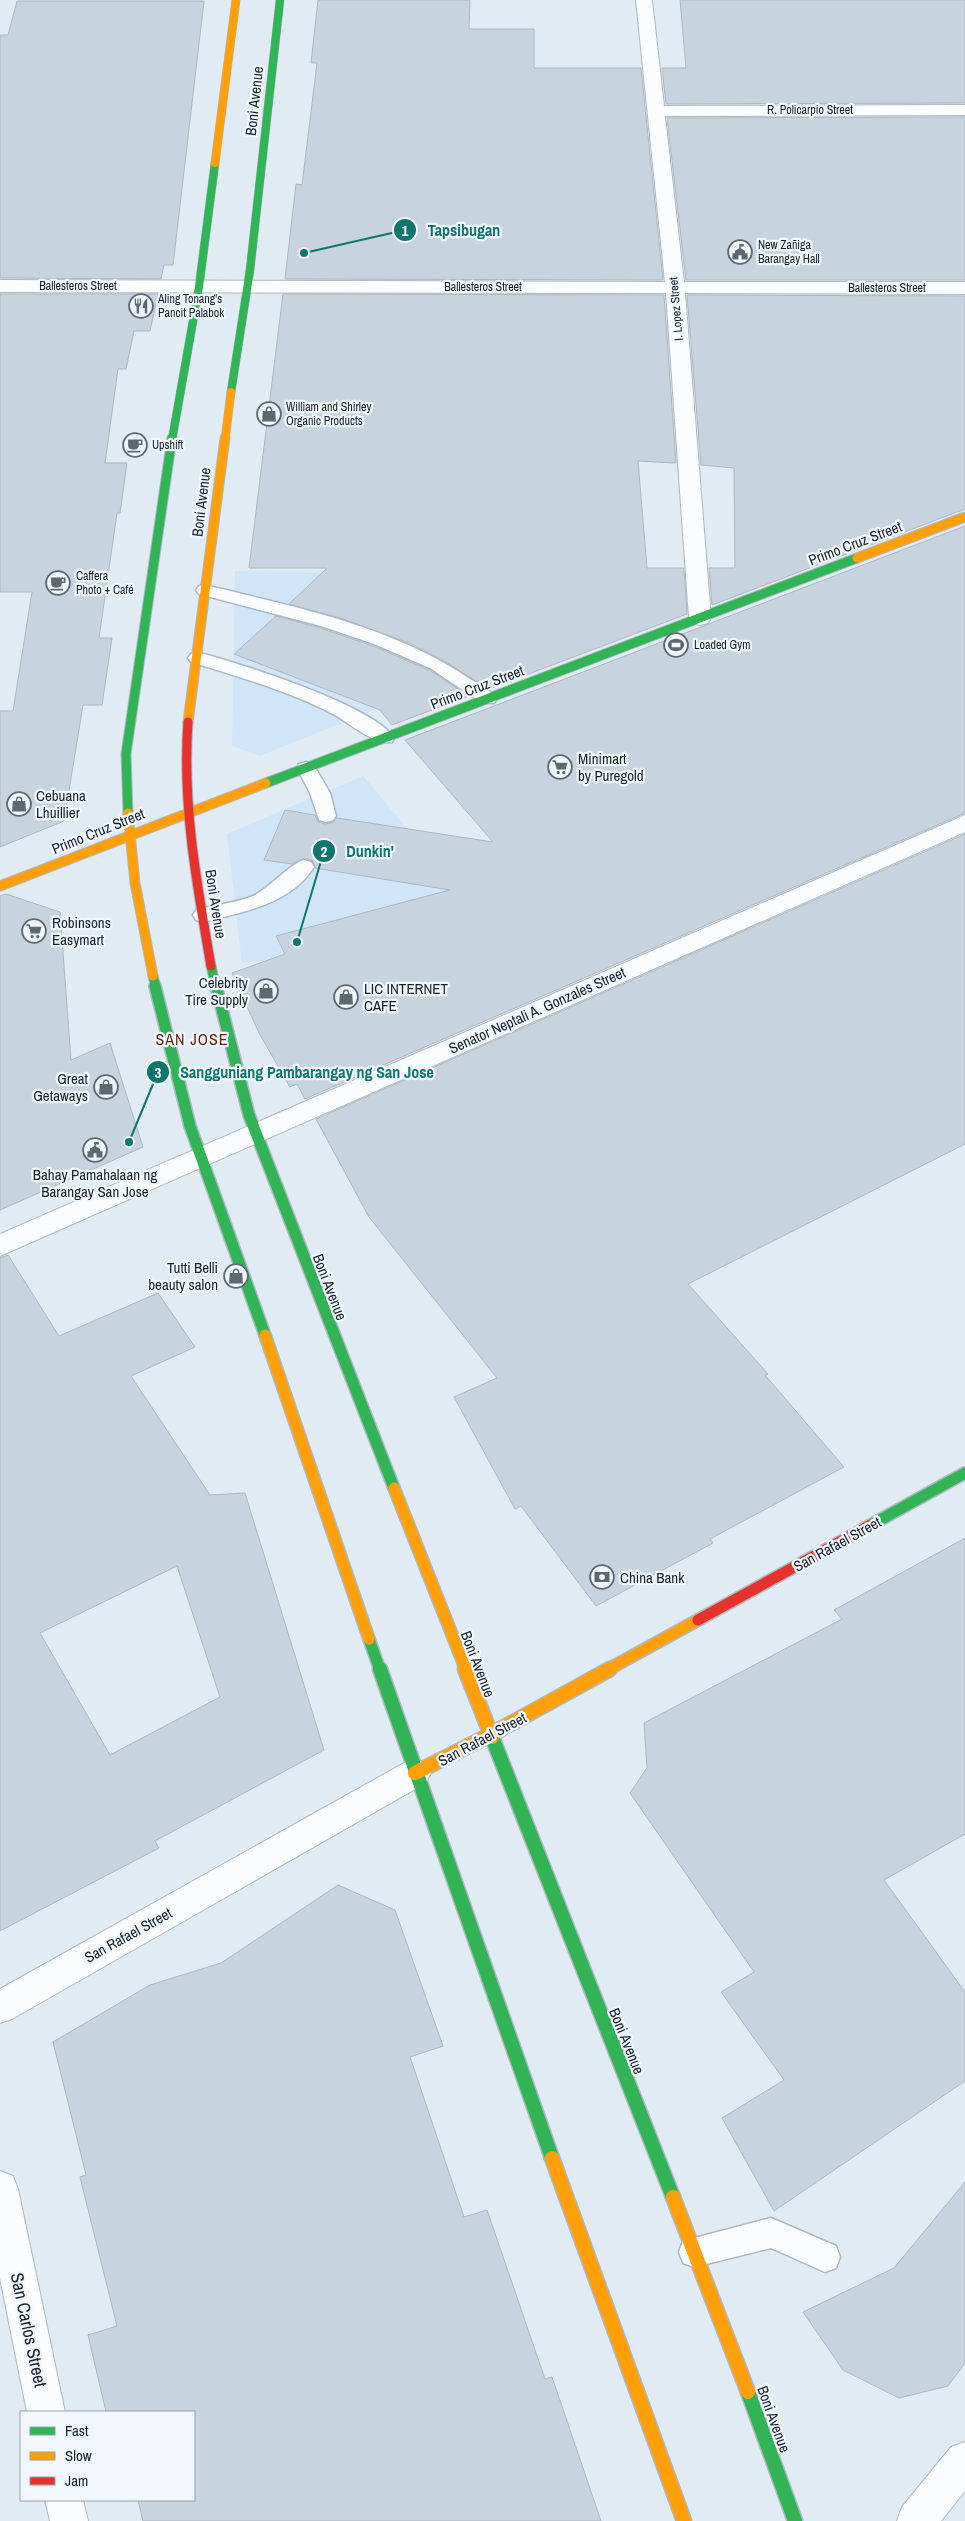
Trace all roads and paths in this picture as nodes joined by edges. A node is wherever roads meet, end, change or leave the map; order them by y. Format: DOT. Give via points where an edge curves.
graph roads {
  1 [pos="236,0"];
  2 [pos="280,0"];
  3 [pos="644,0"];
  4 [pos="965,110"];
  5 [pos="656,111"];
  6 [pos="0,286"];
  7 [pos="246,286"];
  8 [pos="199,287"];
  9 [pos="965,288"];
  10 [pos="675,289"];
  11 [pos="965,517"];
  12 [pos="205,590"];
  13 [pos="700,618"];
  14 [pos="197,658"];
  15 [pos="488,699"];
  16 [pos="385,738"];
  17 [pos="306,768"];
  18 [pos="189,812"];
  19 [pos="326,816"];
  20 [pos="965,823"];
  21 [pos="129,834"];
  22 [pos="304,867"];
  23 [pos="0,886"];
  24 [pos="203,915"];
  25 [pos="255,1134"];
  26 [pos="202,1157"];
  27 [pos="0,1246"];
  28 [pos="965,1473"];
  29 [pos="490,1735"];
  30 [pos="415,1773"];
  31 [pos="0,2007"];
  32 [pos="0,2189"];
  33 [pos="694,2252"];
  34 [pos="825,2257"];
  35 [pos="46,2411"];
  36 [pos="965,2461"];
  37 [pos="684,2521"];
  38 [pos="795,2521"];
  39 [pos="916,2521"];
  1 -- 8 [label="main road, Boni Avenue"];
  2 -- 7 [label="main road, Boni Avenue"];
  3 -- 5 [label="street, I. Lopez Street"];
  4 -- 5 [label="street, R. Policarpio Street"];
  5 -- 10 [label="street, I. Lopez Street"];
  6 -- 8 [label="street, Ballesteros Street"];
  7 -- 8 [label="street, Ballesteros Street"];
  7 -- 10 [label="street, Ballesteros Street"];
  7 -- 12 [label="main road, Boni Avenue"];
  8 -- 21 [label="main road, Boni Avenue" via="170,450 126,754"];
  9 -- 10 [label="street, Ballesteros Street"];
  10 -- 13 [label="street, I. Lopez Street"];
  11 -- 13 [label="main road, Primo Cruz Street"];
  12 -- 14 [label="main road, Boni Avenue"];
  12 -- 15 [label="lane" via="327,622 380,640 436,664"];
  13 -- 15 [label="main road, Primo Cruz Street"];
  14 -- 16 [label="lane" via="323,700 364,722"];
  14 -- 18 [label="main road, Boni Avenue" via="184,758"];
  15 -- 16 [label="main road, Primo Cruz Street"];
  16 -- 17 [label="main road, Primo Cruz Street"];
  17 -- 18 [label="main road, Primo Cruz Street"];
  17 -- 19 [label="lane" via="320,793"];
  18 -- 21 [label="main road, Primo Cruz Street"];
  18 -- 24 [label="main road, Boni Avenue"];
  20 -- 25 [label="street, Senator Neptali A. Gonzales Street"];
  21 -- 23 [label="main road, Primo Cruz Street"];
  21 -- 26 [label="main road, Boni Avenue" via="156,991 190,1126"];
  22 -- 24 [label="lane" via="288,882 259,900"];
  24 -- 25 [label="main road, Boni Avenue" via="214,983"];
  25 -- 26 [label="street, Senator Neptali A. Gonzales Street"];
  25 -- 29 [label="main road, Boni Avenue"];
  26 -- 27 [label="street, Senator Neptali A. Gonzales Street"];
  26 -- 30 [label="main road, Boni Avenue"];
  28 -- 29 [label="main road, San Rafael Street"];
  29 -- 30 [label="main road, San Rafael Street"];
  29 -- 33 [label="main road, Boni Avenue"];
  30 -- 31 [label="street, San Rafael Street"];
  30 -- 37 [label="main road, Boni Avenue"];
  32 -- 35 [label="street, San Carlos Street"];
  33 -- 34 [label="lane" via="771,2233"];
  33 -- 38 [label="main road, Boni Avenue"];
  36 -- 39 [label="street"];
}
